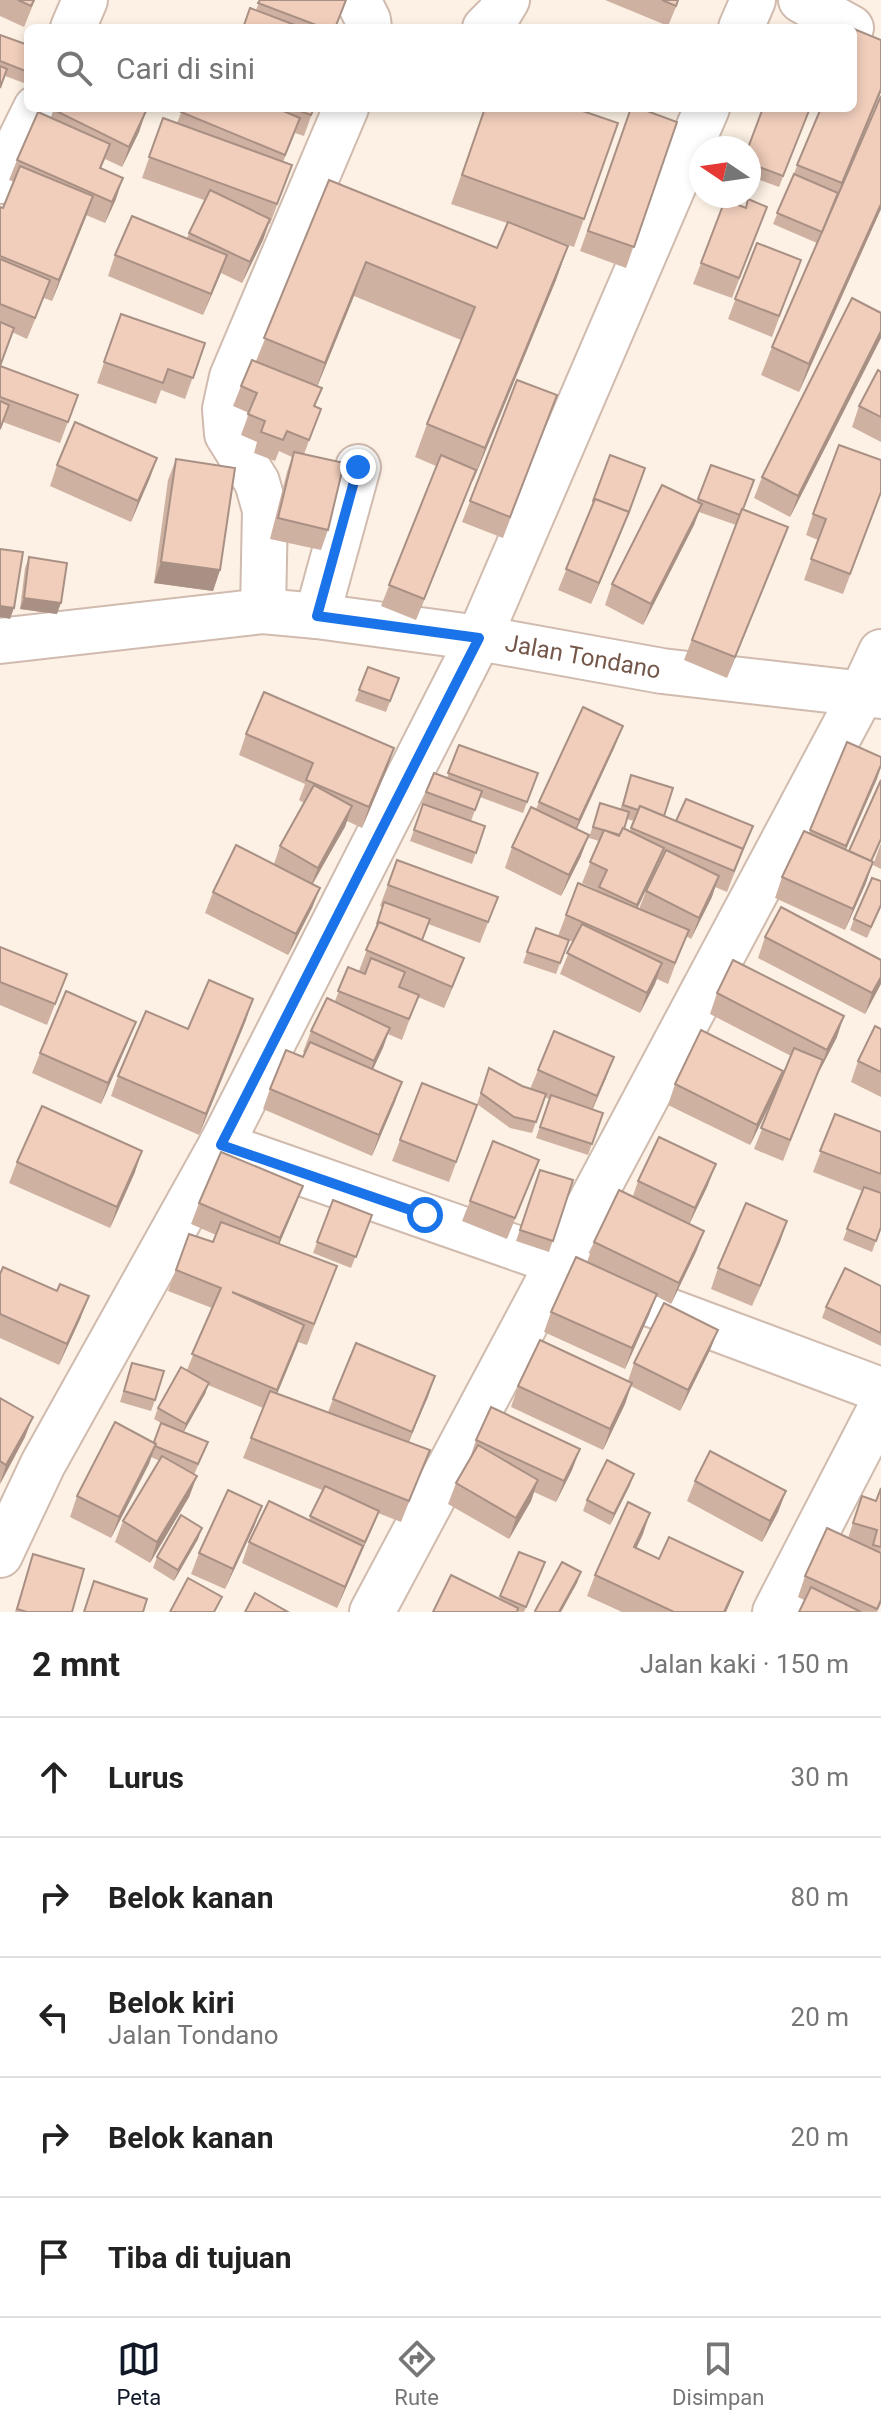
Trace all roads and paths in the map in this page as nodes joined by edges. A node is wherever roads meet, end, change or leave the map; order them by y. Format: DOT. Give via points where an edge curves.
graph roads {
  1 [pos="85,0"];
  2 [pos="507,0"];
  3 [pos="753,0"];
  4 [pos="801,0"];
  5 [pos="75,24"];
  6 [pos="489,24"];
  7 [pos="743,24"];
  8 [pos="855,24"];
  9 [pos="34,112"];
  10 [pos="344,112"];
  11 [pos="705,112"];
  12 [pos="0,181"];
  13 [pos="358,467"];
  14 [pos="263,611"];
  15 [pos="317,616"];
  16 [pos="479,638"];
  17 [pos="0,641"];
  18 [pos="881,652"];
  19 [pos="871,696"];
  20 [pos="221,1145"];
  21 [pos="557,1264"];
  22 [pos="881,1390"];
  23 [pos="881,1407"];
  24 [pos="0,1555"];
  25 [pos="372,1612"];
  26 [pos="775,1612"];
  1 -- 5 [label="street"];
  2 -- 6 [label="street"];
  3 -- 7 [label="street"];
  4 -- 8 [label="street"];
  9 -- 12 [label="street"];
  10 -- 14 [label="street" via="232,377 225,409 227,434 247,462 265,510"];
  11 -- 16 [label="street"];
  13 -- 15 [label="street"];
  14 -- 15 [label="street, Jalan Tondano"];
  14 -- 17 [label="street, Jalan Tondano"];
  15 -- 16 [label="street, Jalan Tondano"];
  16 -- 19 [label="street, Jalan Tondano" via="662,671"];
  16 -- 20 [label="street"];
  18 -- 19 [label="street"];
  19 -- 21 [label="street"];
  20 -- 21 [label="street"];
  20 -- 24 [label="street" via="43,1464"];
  21 -- 22 [label="street"];
  21 -- 25 [label="street"];
  23 -- 26 [label="street"];
}
